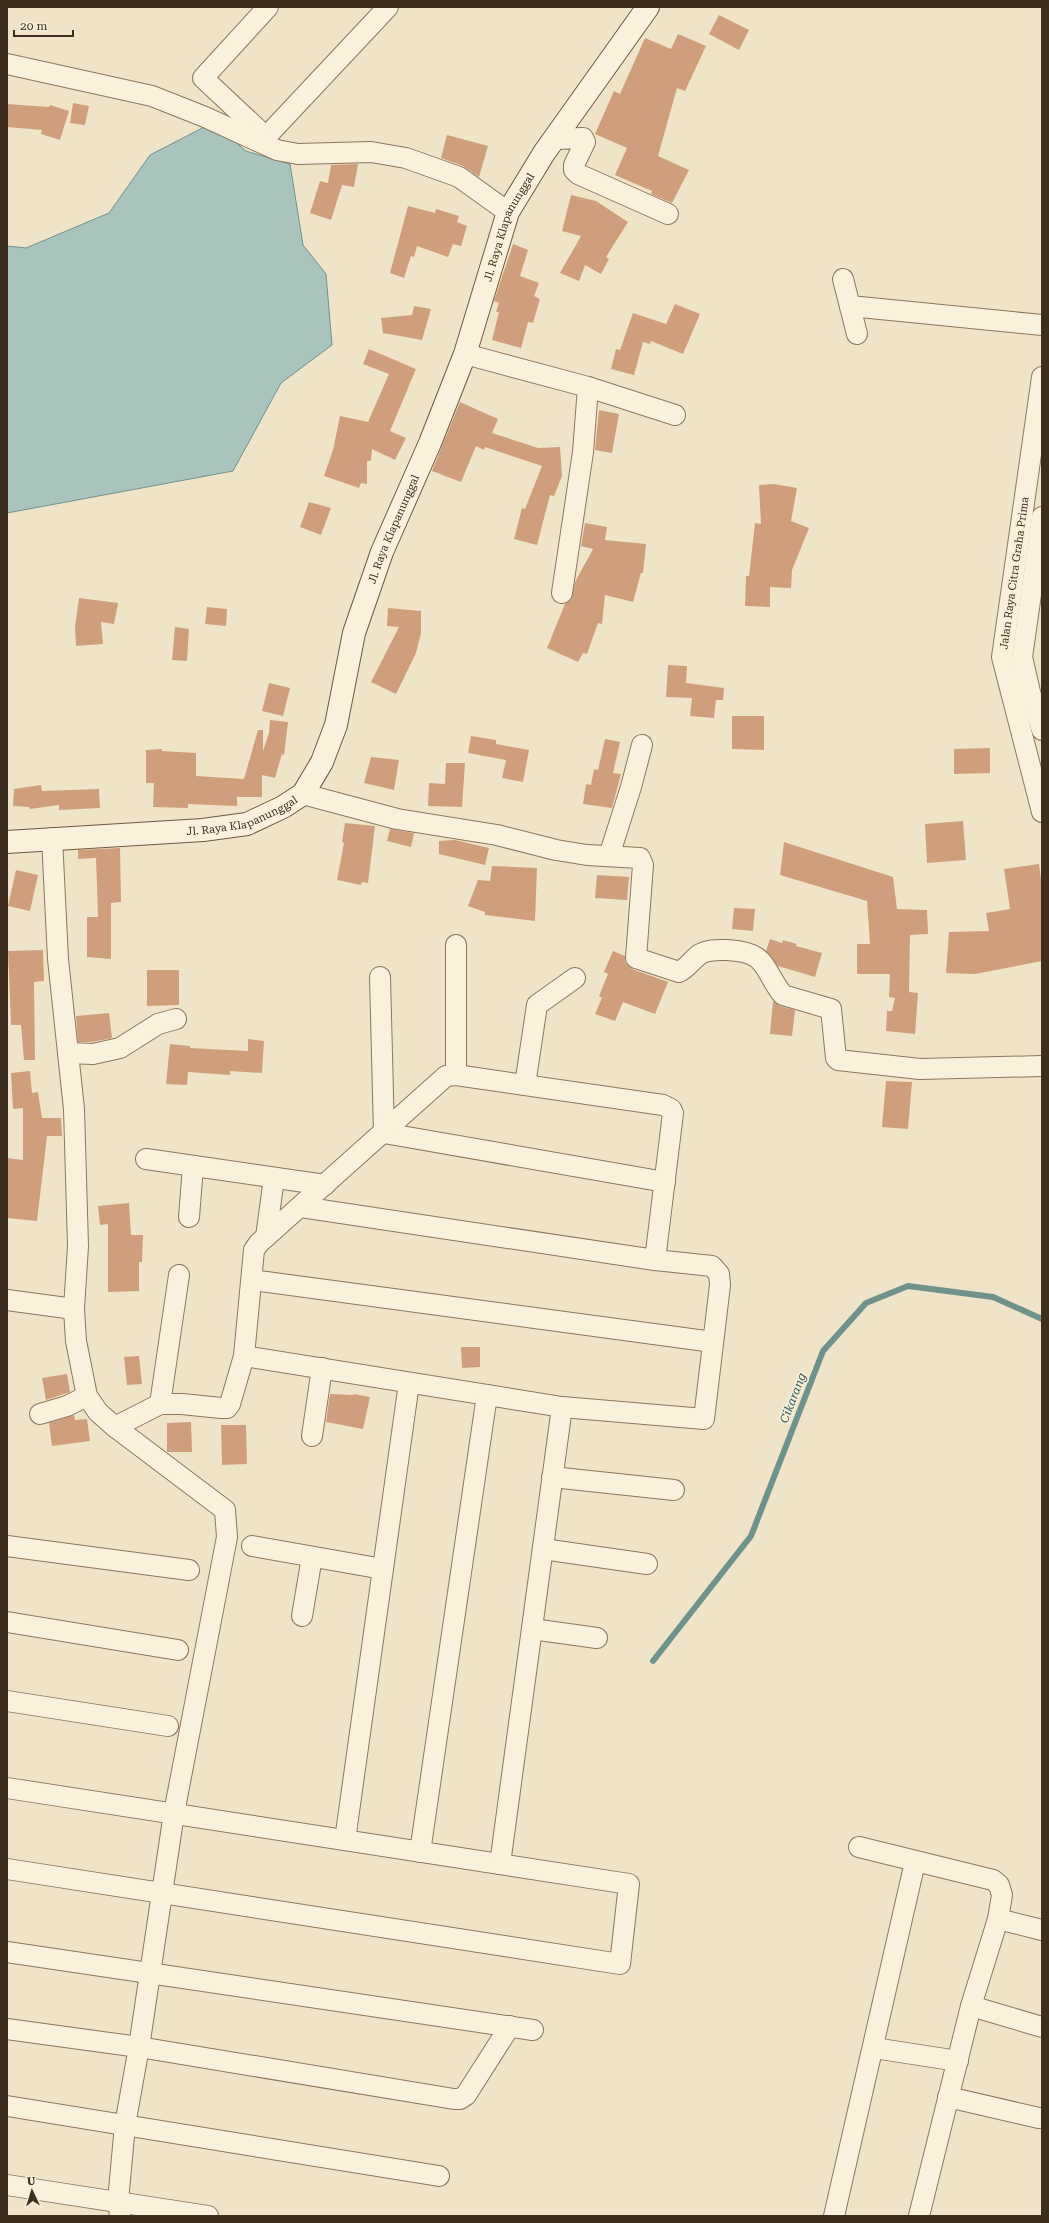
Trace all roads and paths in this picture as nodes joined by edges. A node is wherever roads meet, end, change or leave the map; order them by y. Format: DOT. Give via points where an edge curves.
graph roads {
  1 [pos="268,7"];
  2 [pos="388,7"];
  3 [pos="648,7"];
  4 [pos="7,64"];
  5 [pos="555,139"];
  6 [pos="508,212"];
  7 [pos="668,214"];
  8 [pos="843,279"];
  9 [pos="853,320"];
  10 [pos="1042,325"];
  11 [pos="1042,339"];
  12 [pos="465,354"];
  13 [pos="1042,377"];
  14 [pos="588,387"];
  15 [pos="675,414"];
  16 [pos="1042,517"];
  17 [pos="562,592"];
  18 [pos="1042,730"];
  19 [pos="642,745"];
  20 [pos="1038,785"];
  21 [pos="303,794"];
  22 [pos="1042,812"];
  23 [pos="52,838"];
  24 [pos="7,842"];
  25 [pos="609,856"];
  26 [pos="456,945"];
  27 [pos="380,977"];
  28 [pos="575,978"];
  29 [pos="176,1019"];
  30 [pos="68,1053"];
  31 [pos="1042,1066"];
  32 [pos="456,1075"];
  33 [pos="525,1085"];
  34 [pos="384,1133"];
  35 [pos="146,1159"];
  36 [pos="193,1166"];
  37 [pos="274,1178"];
  38 [pos="665,1182"];
  39 [pos="325,1186"];
  40 [pos="301,1207"];
  41 [pos="189,1217"];
  42 [pos="266,1237"];
  43 [pos="655,1260"];
  44 [pos="178,1275"];
  45 [pos="252,1280"];
  46 [pos="7,1300"];
  47 [pos="74,1309"];
  48 [pos="713,1342"];
  49 [pos="244,1356"];
  50 [pos="322,1368"];
  51 [pos="409,1382"];
  52 [pos="486,1395"];
  53 [pos="87,1396"];
  54 [pos="160,1404"];
  55 [pos="562,1407"];
  56 [pos="40,1414"];
  57 [pos="115,1427"];
  58 [pos="312,1436"];
  59 [pos="552,1477"];
  60 [pos="674,1490"];
  61 [pos="7,1546"];
  62 [pos="252,1546"];
  63 [pos="543,1549"];
  64 [pos="312,1557"];
  65 [pos="647,1564"];
  66 [pos="383,1569"];
  67 [pos="189,1570"];
  68 [pos="302,1616"];
  69 [pos="7,1622"];
  70 [pos="532,1629"];
  71 [pos="597,1638"];
  72 [pos="178,1650"];
  73 [pos="7,1701"];
  74 [pos="168,1726"];
  75 [pos="7,1788"];
  76 [pos="174,1813"];
  77 [pos="345,1840"];
  78 [pos="858,1848"];
  79 [pos="420,1852"];
  80 [pos="916,1862"];
  81 [pos="500,1864"];
  82 [pos="7,1869"];
  83 [pos="163,1894"];
  84 [pos="998,1919"];
  85 [pos="1042,1930"];
  86 [pos="7,1952"];
  87 [pos="150,1972"];
  88 [pos="971,2006"];
  89 [pos="510,2026"];
  90 [pos="1042,2027"];
  91 [pos="7,2029"];
  92 [pos="533,2030"];
  93 [pos="140,2047"];
  94 [pos="874,2048"];
  95 [pos="958,2061"];
  96 [pos="948,2096"];
  97 [pos="7,2106"];
  98 [pos="1038,2118"];
  99 [pos="125,2125"];
  100 [pos="439,2176"];
  101 [pos="7,2185"];
  102 [pos="119,2209"];
  103 [pos="208,2216"];
  104 [pos="834,2216"];
  105 [pos="919,2216"];
  1 -- 2 [label="street" via="204,78 266,137"];
  3 -- 5 [label="street, Jl. Raya Klapanunggal"];
  4 -- 6 [label="street" via="152,96 277,150 298,154 371,152 406,158 459,176"];
  5 -- 6 [label="street, Jl. Raya Klapanunggal"];
  5 -- 7 [label="street" via="583,138 585,142 574,165 574,170 578,174"];
  6 -- 12 [label="street, Jl. Raya Klapanunggal"];
  8 -- 9 [label="street"];
  9 -- 10 [label="street"];
  9 -- 11 [label="street"];
  12 -- 14 [label="street"];
  12 -- 21 [label="street, Jl. Raya Klapanunggal" via="430,443 382,552 354,633 336,725 322,762"];
  13 -- 20 [label="street, Jalan Raya Citra Graha Prima" via="1002,657"];
  14 -- 15 [label="street"];
  14 -- 17 [label="street" via="583,452"];
  16 -- 18 [label="street, Jalan Raya Citra Graha Prima" via="1022,657"];
  19 -- 25 [label="street" via="632,787"];
  20 -- 22 [label="street, Jalan Raya Citra Graha Prima"];
  21 -- 23 [label="street, Jl. Raya Klapanunggal" via="284,808 247,824 203,830"];
  21 -- 25 [label="street" via="409,821 497,835 556,850"];
  23 -- 24 [label="street, Jl. Raya Klapanunggal"];
  23 -- 30 [label="street" via="58,959"];
  25 -- 31 [label="street" via="640,857 642,861 636,958 680,972 700,955 716,950 739,951 757,957 765,965 783,995 832,1010 837,1059 920,1069"];
  26 -- 32 [label="street"];
  27 -- 34 [label="street"];
  28 -- 33 [label="street" via="537,1005"];
  29 -- 30 [label="street" via="158,1024 120,1048 93,1054"];
  30 -- 47 [label="street" via="74,1109 78,1246"];
  32 -- 33 [label="street"];
  32 -- 34 [label="street" via="446,1076"];
  33 -- 38 [label="street" via="668,1106 674,1113"];
  34 -- 38 [label="street"];
  34 -- 39 [label="street"];
  35 -- 36 [label="street"];
  36 -- 37 [label="street"];
  36 -- 41 [label="street"];
  37 -- 39 [label="street"];
  37 -- 42 [label="street"];
  38 -- 43 [label="street"];
  39 -- 40 [label="street"];
  40 -- 42 [label="street"];
  40 -- 43 [label="street"];
  42 -- 45 [label="street" via="254,1250"];
  43 -- 48 [label="street" via="712,1266 719,1274"];
  44 -- 54 [label="street"];
  45 -- 48 [label="street"];
  45 -- 49 [label="street"];
  46 -- 47 [label="street"];
  47 -- 53 [label="street" via="78,1356"];
  48 -- 55 [label="street" via="704,1419"];
  49 -- 50 [label="street"];
  49 -- 54 [label="street" via="234,1398 226,1408"];
  50 -- 51 [label="street"];
  50 -- 58 [label="street"];
  51 -- 52 [label="street"];
  51 -- 66 [label="street"];
  52 -- 55 [label="street"];
  52 -- 79 [label="street"];
  53 -- 56 [label="street" via="67,1406"];
  53 -- 57 [label="street" via="98,1412"];
  54 -- 57 [label="street"];
  55 -- 59 [label="street"];
  57 -- 76 [label="street" via="225,1510 227,1523 227,1537"];
  59 -- 60 [label="street"];
  59 -- 63 [label="street"];
  61 -- 67 [label="street"];
  62 -- 64 [label="street"];
  63 -- 65 [label="street"];
  63 -- 70 [label="street"];
  64 -- 66 [label="street"];
  64 -- 68 [label="street"];
  66 -- 77 [label="street"];
  69 -- 72 [label="street"];
  70 -- 71 [label="street"];
  70 -- 81 [label="street"];
  73 -- 74 [label="street"];
  75 -- 76 [label="street"];
  76 -- 77 [label="street"];
  76 -- 83 [label="street"];
  77 -- 79 [label="street"];
  78 -- 80 [label="street"];
  79 -- 81 [label="street"];
  80 -- 84 [label="street" via="993,1880 1000,1885 1002,1895"];
  80 -- 94 [label="street"];
  81 -- 83 [label="street" via="629,1884 620,1964"];
  82 -- 83 [label="street"];
  83 -- 87 [label="street"];
  84 -- 85 [label="street"];
  84 -- 88 [label="street"];
  86 -- 87 [label="street"];
  87 -- 89 [label="street"];
  87 -- 93 [label="street"];
  88 -- 90 [label="street"];
  88 -- 95 [label="street"];
  89 -- 92 [label="street"];
  89 -- 93 [label="street" via="466,2095 460,2099"];
  91 -- 93 [label="street"];
  93 -- 99 [label="street"];
  94 -- 95 [label="street"];
  94 -- 104 [label="street"];
  95 -- 96 [label="street"];
  96 -- 98 [label="street"];
  96 -- 105 [label="street"];
  97 -- 99 [label="street"];
  99 -- 100 [label="street"];
  99 -- 102 [label="street"];
  101 -- 102 [label="street"];
  102 -- 103 [label="street"];
}
